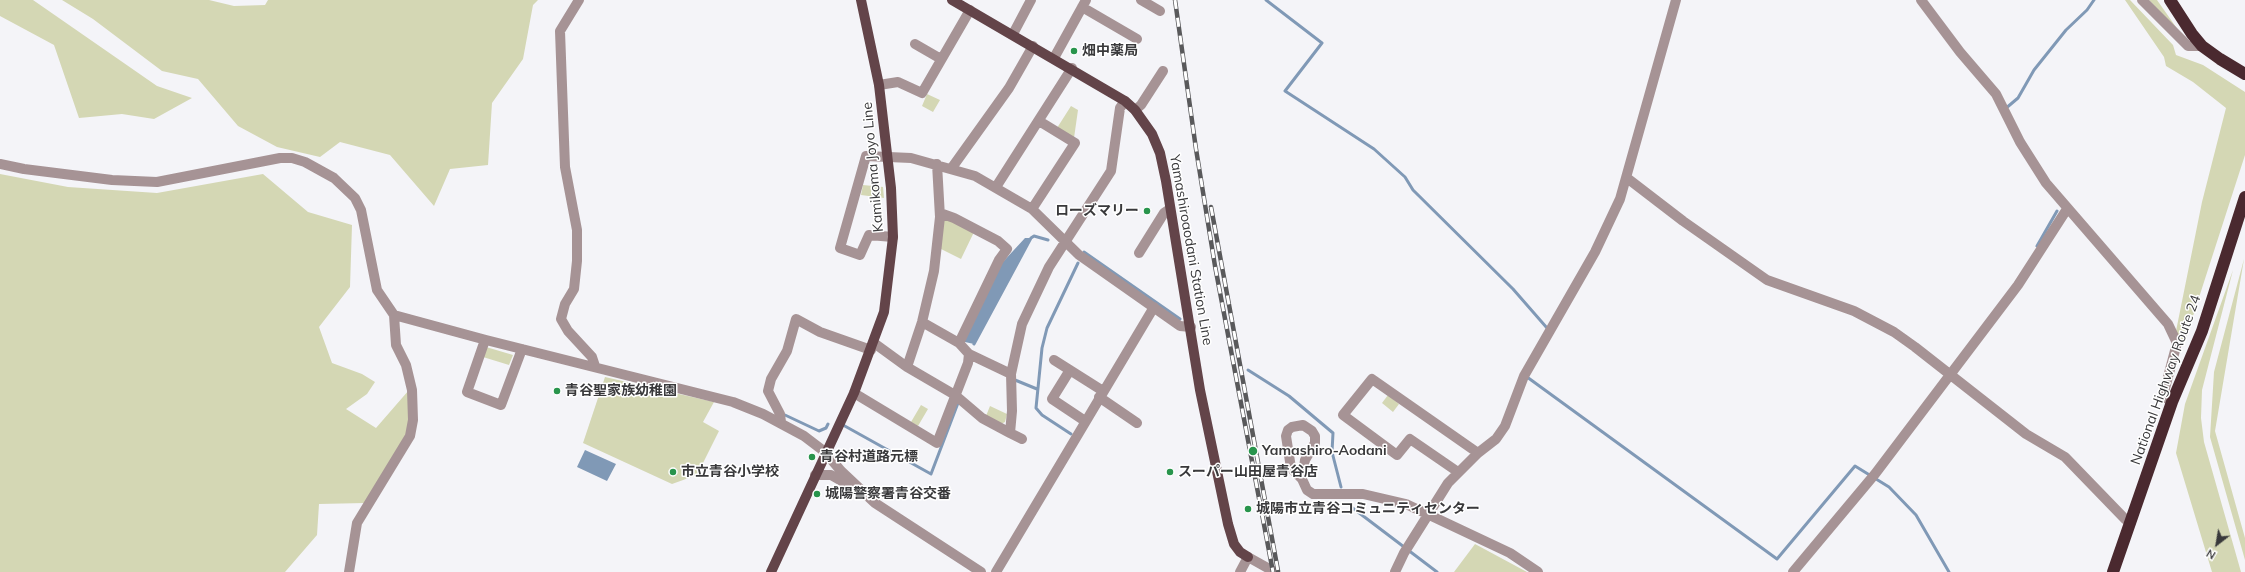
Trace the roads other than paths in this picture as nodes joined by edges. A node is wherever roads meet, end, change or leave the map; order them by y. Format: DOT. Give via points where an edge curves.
graph roads {
  1 [pos="579,0"];
  2 [pos="861,0"];
  3 [pos="952,0"];
  4 [pos="1031,0"];
  5 [pos="1141,0"];
  6 [pos="1676,0"];
  7 [pos="1921,0"];
  8 [pos="2142,0"];
  9 [pos="2170,0"];
  10 [pos="1084,4"];
  11 [pos="970,10"];
  12 [pos="1160,11"];
  13 [pos="1013,34"];
  14 [pos="1137,39"];
  15 [pos="915,44"];
  16 [pos="1033,46"];
  17 [pos="2202,46"];
  18 [pos="1054,58"];
  19 [pos="941,59"];
  20 [pos="1072,68"];
  21 [pos="1163,71"];
  22 [pos="2245,74"];
  23 [pos="879,85"];
  24 [pos="1125,101"];
  25 [pos="1135,110"];
  26 [pos="1039,121"];
  27 [pos="887,156"];
  28 [pos="0,164"];
  29 [pos="937,164"];
  30 [pos="952,169"];
  31 [pos="1627,178"];
  32 [pos="996,187"];
  33 [pos="2245,198"];
  34 [pos="1032,209"];
  35 [pos="1170,209"];
  36 [pos="2067,209"];
  37 [pos="940,213"];
  38 [pos="893,236"];
  39 [pos="1066,241"];
  40 [pos="1139,253"];
  41 [pos="1154,307"];
  42 [pos="394,315"];
  43 [pos="922,322"];
  44 [pos="1191,327"];
  45 [pos="484,340"];
  46 [pos="959,344"];
  47 [pos="872,347"];
  48 [pos="522,349"];
  49 [pos="969,354"];
  50 [pos="1054,360"];
  51 [pos="595,366"];
  52 [pos="907,367"];
  53 [pos="1070,370"];
  54 [pos="1951,373"];
  55 [pos="1011,374"];
  56 [pos="854,393"];
  57 [pos="1101,394"];
  58 [pos="955,395"];
  59 [pos="2172,402"];
  60 [pos="780,422"];
  61 [pos="1085,422"];
  62 [pos="1137,423"];
  63 [pos="1010,432"];
  64 [pos="1022,439"];
  65 [pos="825,452"];
  66 [pos="1478,453"];
  67 [pos="1458,472"];
  68 [pos="815,475"];
  69 [pos="1302,479"];
  70 [pos="862,493"];
  71 [pos="1429,514"];
  72 [pos="2130,521"];
  73 [pos="1248,557"];
  74 [pos="349,572"];
  75 [pos="771,572"];
  76 [pos="981,572"];
  77 [pos="996,572"];
  78 [pos="1240,572"];
  79 [pos="1275,572"];
  80 [pos="1395,572"];
  81 [pos="1538,572"];
  82 [pos="1793,572"];
  83 [pos="2113,572"];
  1 -- 51 [label="street" via="560,31 565,168 577,230 578,261 574,289 565,304 561,319 568,331 592,357"];
  2 -- 23 [label="main road, Kamikoma Joyo Line"];
  3 -- 11 [label="main road, Yamashiroaodani Station Line"];
  4 -- 13 [label="street"];
  5 -- 12 [label="street"];
  6 -- 31 [label="street"];
  7 -- 36 [label="street" via="1996,94 2032,163"];
  8 -- 17 [label="street" via="2188,46"];
  9 -- 17 [label="highway"];
  10 -- 14 [label="street"];
  10 -- 18 [label="street"];
  11 -- 13 [label="main road, Yamashiroaodani Station Line"];
  11 -- 19 [label="street"];
  13 -- 16 [label="main road, Yamashiroaodani Station Line"];
  15 -- 19 [label="street"];
  16 -- 18 [label="main road, Yamashiroaodani Station Line"];
  16 -- 30 [label="street" via="1009,88 969,141"];
  17 -- 22 [label="highway"];
  18 -- 20 [label="main road, Yamashiroaodani Station Line"];
  19 -- 23 [label="street" via="922,93 898,82"];
  20 -- 24 [label="main road, Yamashiroaodani Station Line"];
  20 -- 26 [label="street"];
  21 -- 25 [label="street"];
  23 -- 27 [label="main road, Kamikoma Joyo Line"];
  24 -- 25 [label="main road, Yamashiroaodani Station Line"];
  24 -- 39 [label="street" via="1120,108 1111,171"];
  25 -- 35 [label="main road, Yamashiroaodani Station Line" via="1152,134 1160,153"];
  26 -- 32 [label="street"];
  26 -- 34 [label="street" via="1075,143"];
  27 -- 29 [label="street"];
  27 -- 38 [label="main road, Kamikoma Joyo Line"];
  27 -- 38 [label="street" via="866,156 840,248 860,255 869,235"];
  28 -- 42 [label="street" via="112,180 157,182 280,158 306,162 334,178 355,198 361,210 377,290"];
  29 -- 30 [label="street"];
  29 -- 37 [label="street"];
  30 -- 32 [label="street" via="975,176"];
  31 -- 54 [label="street" via="1767,280 1854,311 1894,332"];
  31 -- 66 [label="street" via="1595,252 1524,376 1505,426 1496,439"];
  32 -- 34 [label="street"];
  33 -- 59 [label="highway, National Highway Route 24" via="2202,331"];
  34 -- 39 [label="street"];
  35 -- 40 [label="street" via="1164,213"];
  35 -- 44 [label="main road, Yamashiroaodani Station Line"];
  36 -- 54 [label="street" via="2018,285"];
  36 -- 59 [label="street" via="2168,324 2177,343 2164,392 2166,398"];
  37 -- 43 [label="street" via="934,271"];
  37 -- 46 [label="street" via="998,241 1007,249 999,260"];
  38 -- 47 [label="main road, Kamikoma Joyo Line" via="884,312"];
  39 -- 41 [label="street" via="1079,255"];
  39 -- 55 [label="street" via="1049,267 1022,324"];
  41 -- 44 [label="street" via="1180,326"];
  41 -- 57 [label="street" via="1128,354"];
  42 -- 45 [label="street"];
  42 -- 74 [label="street" via="396,345 406,365 412,390 414,420 410,436 357,523"];
  43 -- 46 [label="street"];
  43 -- 52 [label="street"];
  44 -- 73 [label="main road, Yamashiroaodani Station Line" via="1200,390 1228,524 1234,544"];
  45 -- 48 [label="street"];
  45 -- 48 [label="street" via="467,392 501,405"];
  46 -- 49 [label="street"];
  47 -- 52 [label="street"];
  47 -- 56 [label="main road, Kamikoma Joyo Line"];
  47 -- 60 [label="street" via="820,332 796,319 787,351 771,379 768,391 780,414"];
  48 -- 51 [label="street"];
  49 -- 55 [label="street"];
  49 -- 58 [label="street"];
  50 -- 53 [label="street"];
  51 -- 60 [label="street" via="733,402"];
  52 -- 58 [label="street"];
  53 -- 57 [label="street"];
  53 -- 61 [label="street" via="1052,399"];
  54 -- 72 [label="street" via="2026,434 2066,457"];
  54 -- 82 [label="street" via="1875,474"];
  55 -- 63 [label="street"];
  56 -- 58 [label="street" via="937,443"];
  56 -- 65 [label="main road, Kamikoma Joyo Line"];
  57 -- 61 [label="street"];
  57 -- 62 [label="street"];
  58 -- 63 [label="street" via="982,418"];
  59 -- 72 [label="highway, National Highway Route 24"];
  60 -- 65 [label="street"];
  61 -- 77 [label="street"];
  63 -- 64 [label="street"];
  65 -- 68 [label="main road, Kamikoma Joyo Line"];
  65 -- 70 [label="street"];
  66 -- 67 [label="street"];
  66 -- 67 [label="street" via="1372,379 1343,415 1397,455 1410,439"];
  67 -- 71 [label="street"];
  68 -- 70 [label="street" via="831,475"];
  68 -- 75 [label="main road, Kamikoma Joyo Line"];
  69 -- 69 [label="street" via="1291,468 1286,436 1292,427 1303,425 1312,431 1316,443 1305,460"];
  69 -- 71 [label="street" via="1307,490 1313,494 1363,494 1399,502"];
  70 -- 76 [label="street"];
  71 -- 80 [label="street"];
  71 -- 81 [label="street" via="1510,553"];
  72 -- 83 [label="highway, National Highway Route 24"];
  73 -- 78 [label="street"];
  73 -- 79 [label="street"];
}
